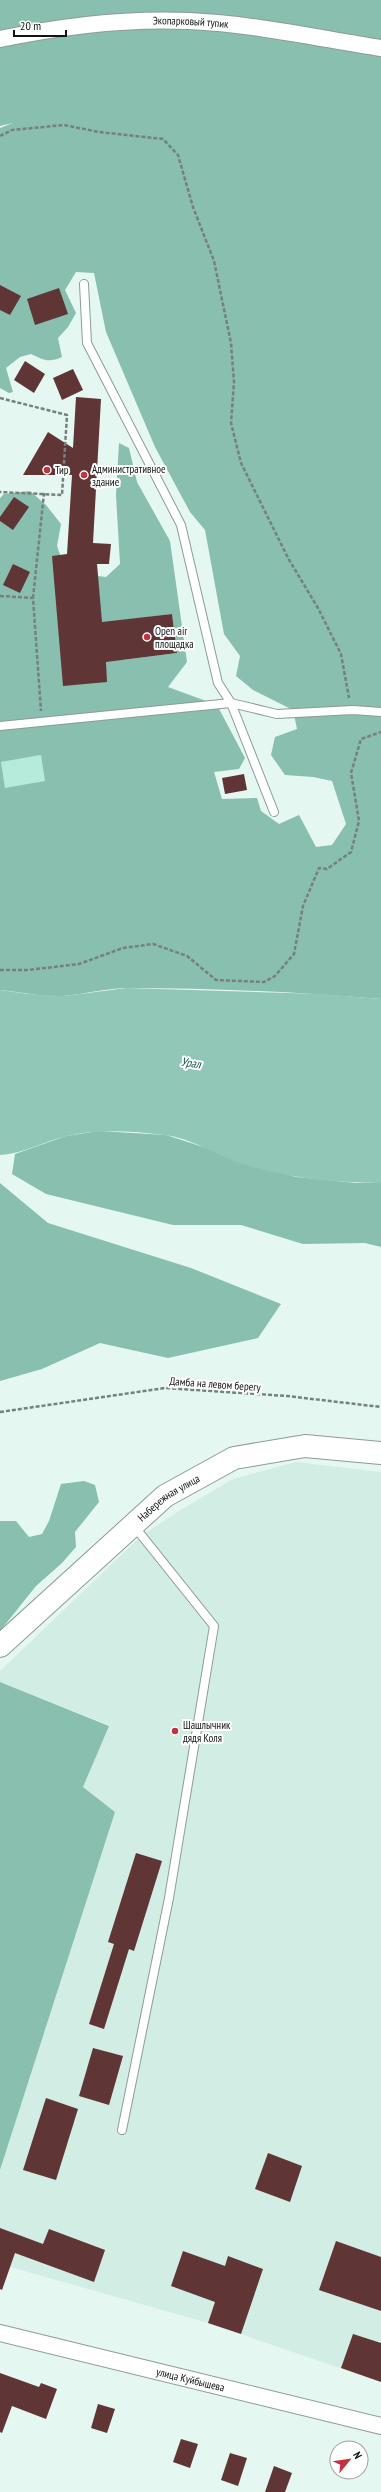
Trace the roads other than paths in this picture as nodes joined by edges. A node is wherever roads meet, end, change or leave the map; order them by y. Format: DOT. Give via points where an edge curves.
graph roads {
  1 [pos="0,39"];
  2 [pos="381,48"];
  3 [pos="84,284"];
  4 [pos="231,703"];
  5 [pos="381,712"];
  6 [pos="0,726"];
  7 [pos="274,812"];
  8 [pos="381,1453"];
  9 [pos="133,1525"];
  10 [pos="0,1646"];
  11 [pos="122,2130"];
  12 [pos="0,2333"];
  13 [pos="381,2426"];
  1 -- 2 [label="street, Экопарковый тупик" via="28,33 134,20 190,21 247,26"];
  3 -- 4 [label="lane" via="88,342 181,525 218,683"];
  4 -- 5 [label="lane" via="277,714 352,710"];
  4 -- 6 [label="lane"];
  4 -- 7 [label="lane"];
  8 -- 9 [label="main road, Набережная улица" via="305,1446 234,1458 165,1496"];
  9 -- 10 [label="main road, Набережная улица"];
  9 -- 11 [label="lane" via="214,1626 169,1898"];
  12 -- 13 [label="street, улица Куйбышева"];
}
